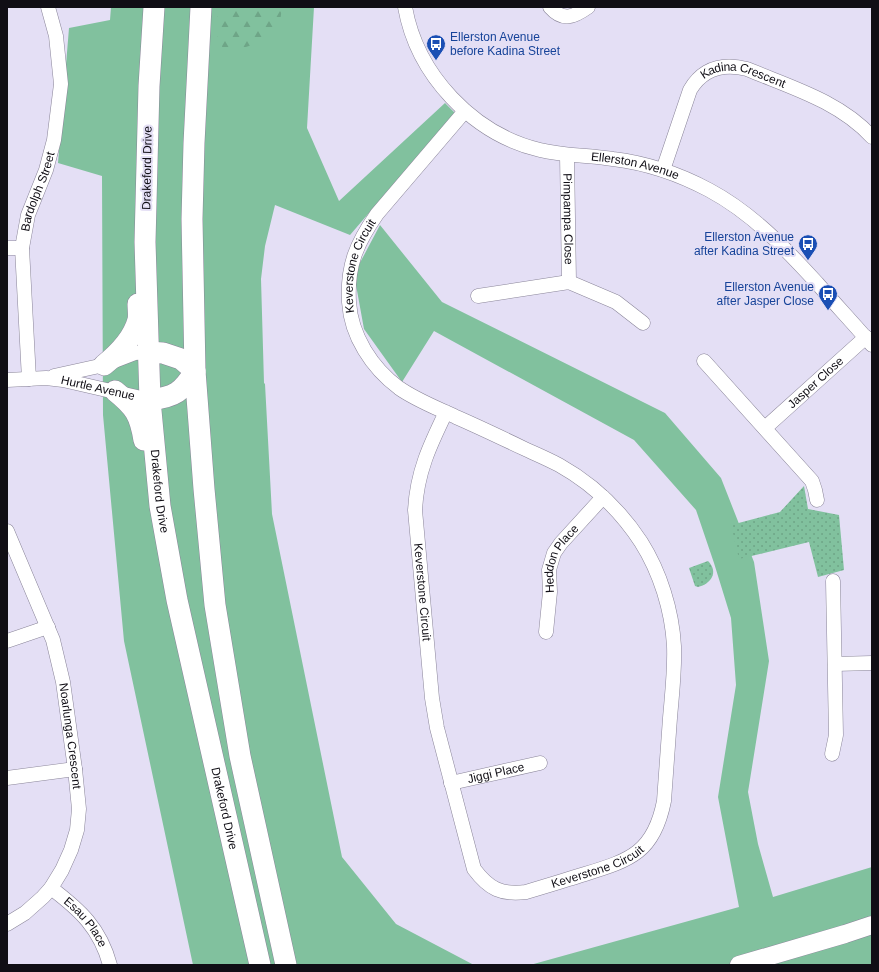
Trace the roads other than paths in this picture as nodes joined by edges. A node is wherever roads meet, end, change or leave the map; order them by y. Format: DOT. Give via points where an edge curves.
graph roads {
  1 [pos="48,7"];
  2 [pos="154,7"];
  3 [pos="202,7"];
  4 [pos="405,7"];
  5 [pos="550,7"];
  6 [pos="588,7"];
  7 [pos="465,111"];
  8 [pos="872,137"];
  9 [pos="567,155"];
  10 [pos="663,170"];
  11 [pos="145,242"];
  12 [pos="7,248"];
  13 [pos="22,248"];
  14 [pos="569,282"];
  15 [pos="478,296"];
  16 [pos="643,323"];
  17 [pos="869,341"];
  18 [pos="148,352"];
  19 [pos="704,360"];
  20 [pos="104,365"];
  21 [pos="195,371"];
  22 [pos="46,378"];
  23 [pos="29,379"];
  24 [pos="7,380"];
  25 [pos="115,391"];
  26 [pos="150,400"];
  27 [pos="446,412"];
  28 [pos="765,428"];
  29 [pos="603,497"];
  30 [pos="817,500"];
  31 [pos="160,506"];
  32 [pos="7,531"];
  33 [pos="833,581"];
  34 [pos="48,627"];
  35 [pos="546,632"];
  36 [pos="7,642"];
  37 [pos="872,663"];
  38 [pos="835,664"];
  39 [pos="832,754"];
  40 [pos="540,763"];
  41 [pos="75,769"];
  42 [pos="7,778"];
  43 [pos="451,783"];
  44 [pos="51,888"];
  45 [pos="7,924"];
  46 [pos="872,925"];
  47 [pos="872,932"];
  48 [pos="845,934"];
  49 [pos="110,965"];
  50 [pos="260,965"];
  51 [pos="286,965"];
  52 [pos="738,965"];
  1 -- 13 [label="street, Bardolph Street" via="60,64 57,125 46,170 28,214"];
  2 -- 11 [label="highway, Drakeford Drive"];
  3 -- 21 [label="highway, Drakeford Drive" via="192,219"];
  4 -- 7 [label="street, Ellerston Avenue" via="418,48 427,66 446,92"];
  5 -- 6 [label="street" via="553,11 570,17 578,15"];
  7 -- 9 [label="street, Ellerston Avenue" via="488,128 513,141"];
  7 -- 27 [label="street, Keverstone Circuit" via="364,232 355,253 348,286 350,308 364,351 378,369 400,388"];
  8 -- 10 [label="street, Kadina Crescent" via="843,112 822,101 746,69 734,66 720,67 702,75 693,84"];
  9 -- 10 [label="street, Ellerston Avenue" via="613,159"];
  9 -- 14 [label="street, Pimpampa Close"];
  10 -- 17 [label="street, Ellerston Avenue" via="710,190 752,218 790,253"];
  11 -- 18 [label="highway, Drakeford Drive"];
  11 -- 20 [label="highway" via="138,261 138,319 129,340 119,353"];
  12 -- 13 [label="street"];
  13 -- 23 [label="street, Bardolph Street"];
  14 -- 15 [label="street, Pimpampa Close"];
  14 -- 16 [label="street, Pimpampa Close" via="616,302"];
  17 -- 28 [label="street, Jasper Close"];
  18 -- 20 [label="street, Hurtle Avenue" via="135,353"];
  18 -- 21 [label="highway" via="181,359"];
  18 -- 26 [label="highway, Drakeford Drive"];
  19 -- 28 [label="street"];
  20 -- 22 [label="street, Hurtle Avenue"];
  21 -- 26 [label="highway" via="185,386 176,393"];
  21 -- 51 [label="highway, Drakeford Drive" via="216,605 240,756"];
  22 -- 23 [label="street, Hurtle Avenue"];
  22 -- 25 [label="street, Hurtle Avenue"];
  23 -- 24 [label="street, Hurtle Avenue"];
  25 -- 26 [label="street, Hurtle Avenue"];
  25 -- 31 [label="highway" via="128,401 141,423 149,480"];
  26 -- 31 [label="highway, Drakeford Drive"];
  27 -- 29 [label="street, Keverstone Circuit" via="558,464 582,479"];
  27 -- 43 [label="street, Keverstone Circuit" via="420,472 416,510 432,698"];
  28 -- 30 [label="street" via="812,481"];
  29 -- 35 [label="street, Heddon Place" via="554,553 549,570 550,592"];
  29 -- 43 [label="street, Keverstone Circuit" via="624,519 642,544 656,571 670,615 674,645 674,676 664,801 657,827 642,848 628,859 612,866 526,892 499,891 482,880 474,869"];
  31 -- 50 [label="highway, Drakeford Drive" via="177,600"];
  32 -- 34 [label="street, Noarlunga Crescent"];
  33 -- 38 [label="street"];
  34 -- 36 [label="street"];
  34 -- 41 [label="street, Noarlunga Crescent" via="63,682"];
  37 -- 38 [label="street"];
  38 -- 39 [label="street" via="836,735"];
  40 -- 43 [label="street, Jiggi Place"];
  41 -- 42 [label="street"];
  41 -- 44 [label="street, Noarlunga Crescent" via="79,809 77,830 71,850"];
  44 -- 45 [label="street, Noarlunga Crescent" via="25,913"];
  44 -- 49 [label="street, Esau Place" via="76,907 91,924"];
  46 -- 48 [label="main road"];
  47 -- 48 [label="main road"];
  48 -- 52 [label="main road"];
}
